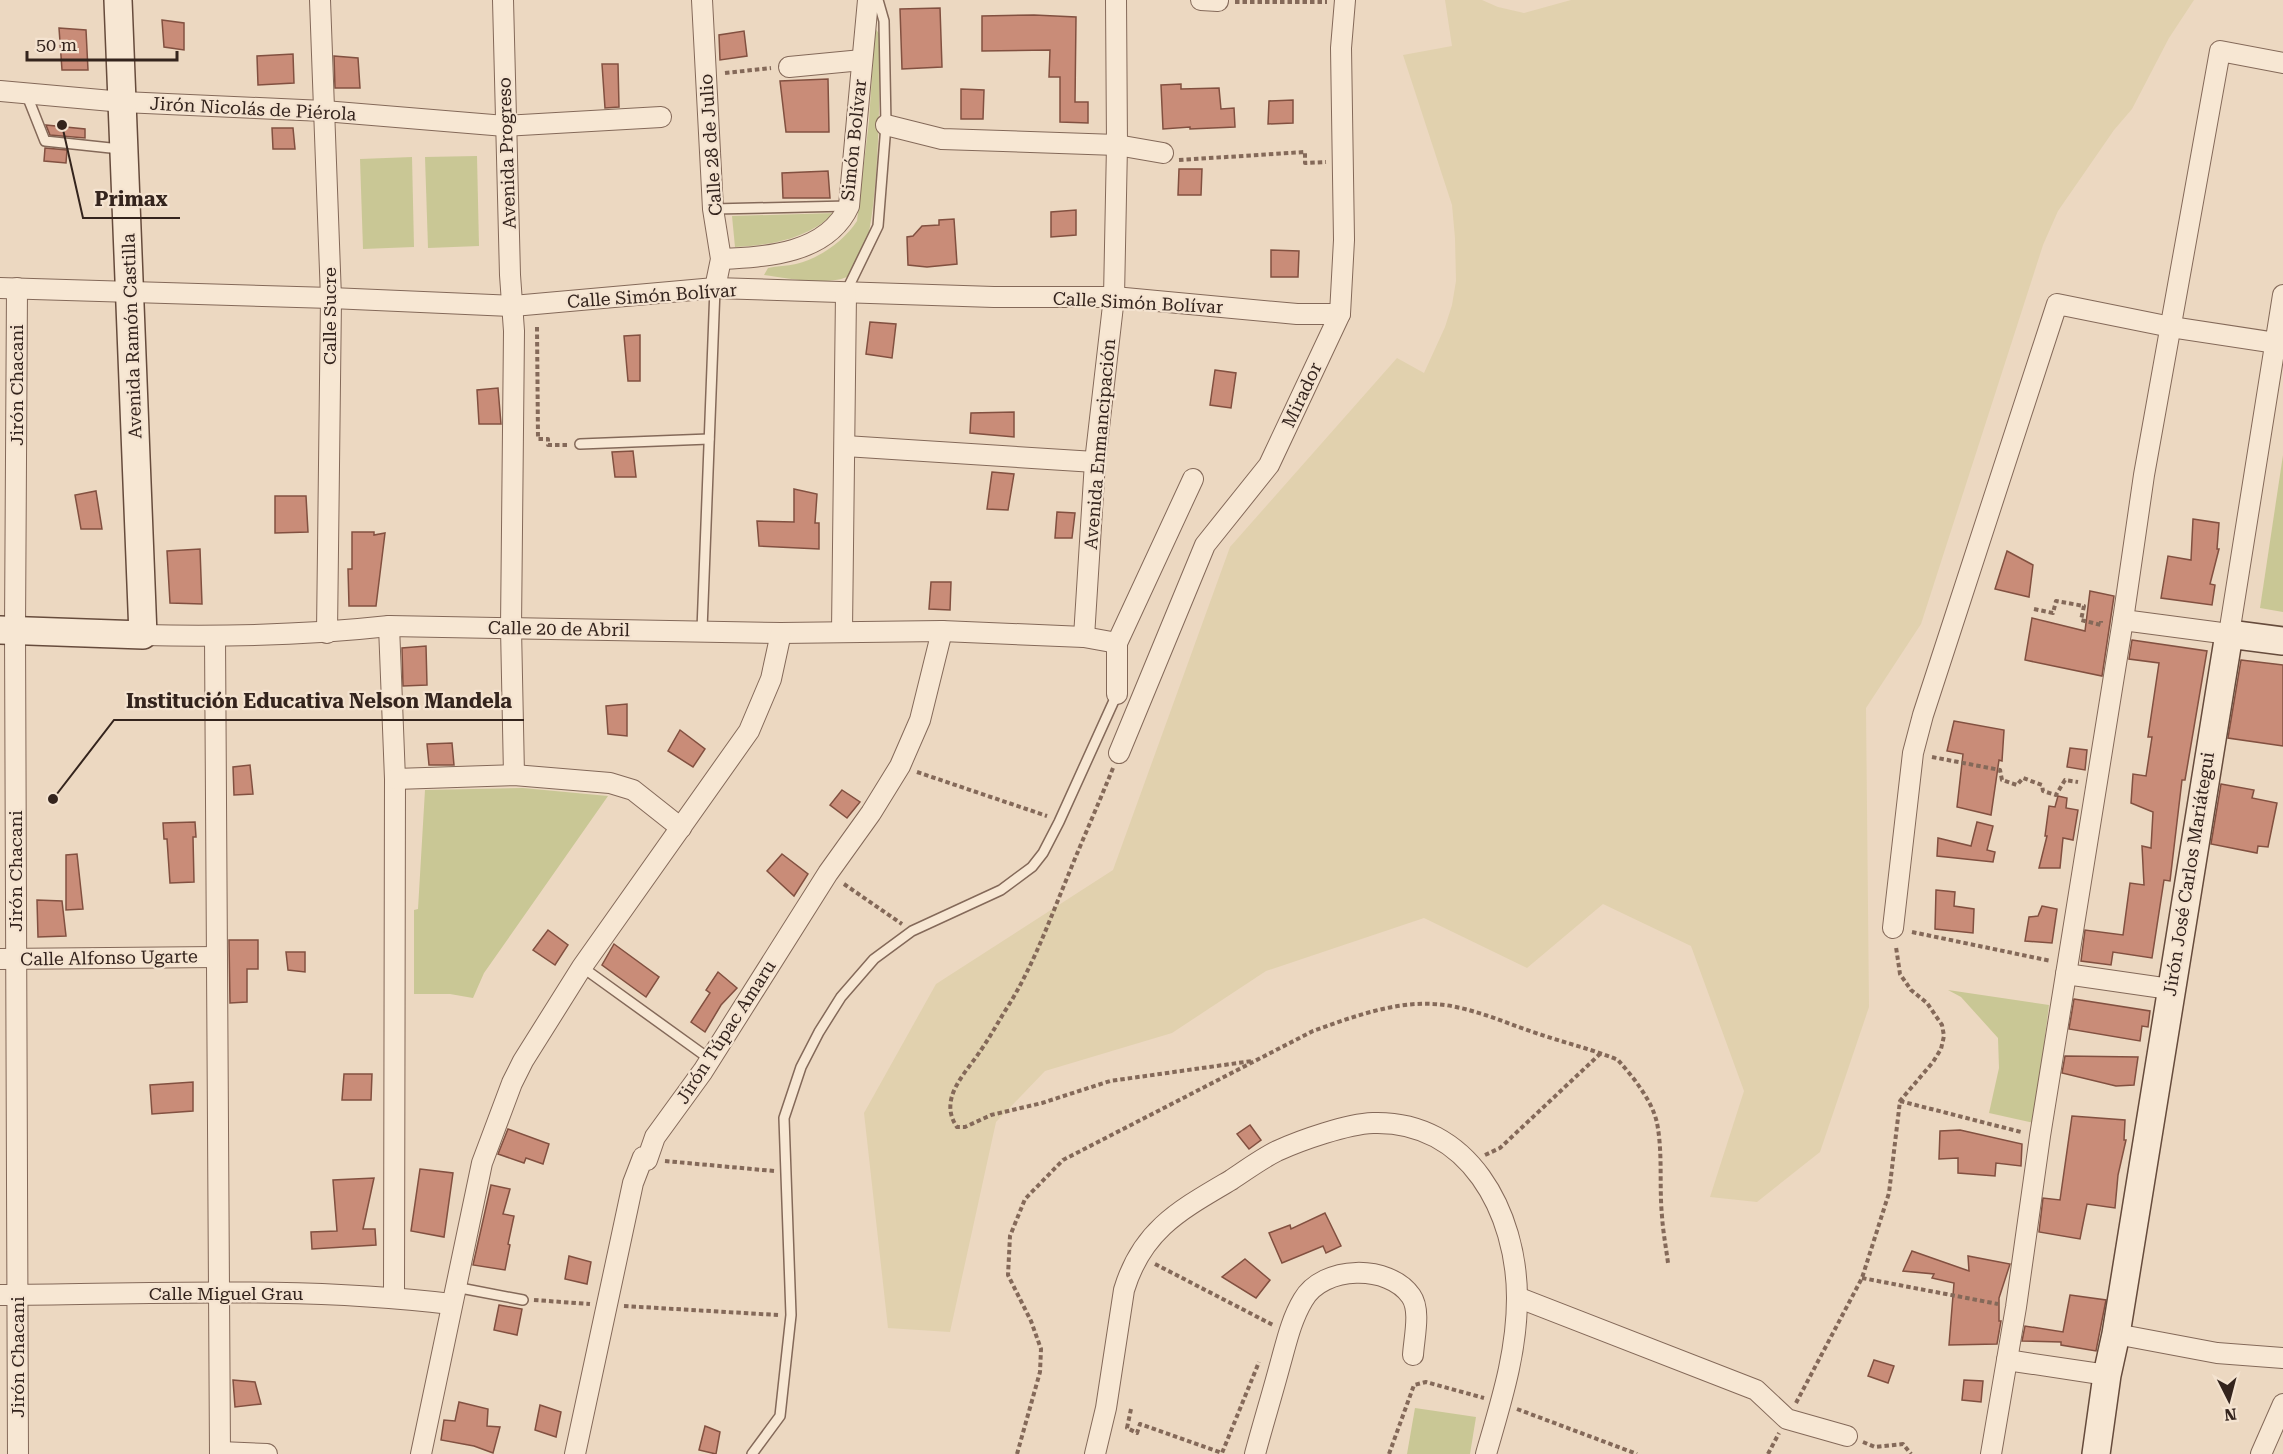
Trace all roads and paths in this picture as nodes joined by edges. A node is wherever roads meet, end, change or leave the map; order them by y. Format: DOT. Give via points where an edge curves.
graph roads {
  1 [pos="118,0"];
  2 [pos="320,0"];
  3 [pos="503,0"];
  4 [pos="702,0"];
  5 [pos="868,0"];
  6 [pos="878,0"];
  7 [pos="1116,0"];
  8 [pos="1209,1"];
  9 [pos="1338,1"];
  10 [pos="862,60"];
  11 [pos="2283,63"];
  12 [pos="789,67"];
  13 [pos="706,74"];
  14 [pos="0,91"];
  15 [pos="26,93"];
  16 [pos="123,102"];
  17 [pos="324,111"];
  18 [pos="660,117"];
  19 [pos="886,125"];
  20 [pos="505,126"];
  21 [pos="1117,145"];
  22 [pos="125,149"];
  23 [pos="1163,153"];
  24 [pos="1317,163"];
  25 [pos="849,206"];
  26 [pos="713,209"];
  27 [pos="720,259"];
  28 [pos="9,288"];
  29 [pos="715,288"];
  30 [pos="130,292"];
  31 [pos="846,293"];
  32 [pos="2283,295"];
  33 [pos="1114,297"];
  34 [pos="331,298"];
  35 [pos="513,306"];
  36 [pos="1340,314"];
  37 [pos="537,327"];
  38 [pos="2171,327"];
  39 [pos="2279,344"];
  40 [pos="710,439"];
  41 [pos="580,444"];
  42 [pos="845,446"];
  43 [pos="1095,462"];
  44 [pos="1193,479"];
  45 [pos="2034,609"];
  46 [pos="2123,620"];
  47 [pos="389,626"];
  48 [pos="511,628"];
  49 [pos="8,630"];
  50 [pos="702,630"];
  51 [pos="842,631"];
  52 [pos="942,631"];
  53 [pos="327,633"];
  54 [pos="782,633"];
  55 [pos="2229,634"];
  56 [pos="143,635"];
  57 [pos="215,637"];
  58 [pos="1084,637"];
  59 [pos="2283,641"];
  60 [pos="1117,642"];
  61 [pos="1117,694"];
  62 [pos="1119,753"];
  63 [pos="1913,753"];
  64 [pos="900,766"];
  65 [pos="514,776"];
  66 [pos="395,779"];
  67 [pos="2096,783"];
  68 [pos="1059,822"];
  69 [pos="681,828"];
  70 [pos="828,873"];
  71 [pos="1893,928"];
  72 [pos="912,931"];
  73 [pos="217,957"];
  74 [pos="8,959"];
  75 [pos="582,967"];
  76 [pos="2067,974"];
  77 [pos="2170,989"];
  78 [pos="1602,1053"];
  79 [pos="711,1060"];
  80 [pos="1255,1060"];
  81 [pos="1900,1101"];
  82 [pos="2040,1136"];
  83 [pos="647,1160"];
  84 [pos="1470,1162"];
  85 [pos="787,1172"];
  86 [pos="1138,1255"];
  87 [pos="1862,1278"];
  88 [pos="219,1294"];
  89 [pos="9,1295"];
  90 [pos="453,1295"];
  91 [pos="394,1297"];
  92 [pos="1517,1297"];
  93 [pos="523,1299"];
  94 [pos="606,1305"];
  95 [pos="2016,1307"];
  96 [pos="791,1315"];
  97 [pos="2116,1334"];
  98 [pos="1269,1336"];
  99 [pos="1413,1355"];
  100 [pos="1261,1357"];
  101 [pos="2283,1358"];
  102 [pos="2007,1360"];
  103 [pos="2107,1375"];
  104 [pos="1501,1403"];
  105 [pos="2283,1404"];
  106 [pos="1131,1409"];
  107 [pos="1787,1419"];
  108 [pos="1847,1436"];
  109 [pos="220,1453"];
  110 [pos="18,1454"];
  111 [pos="267,1454"];
  112 [pos="421,1454"];
  113 [pos="575,1454"];
  114 [pos="752,1454"];
  115 [pos="1095,1454"];
  116 [pos="1255,1454"];
  117 [pos="1389,1454"];
  118 [pos="1486,1454"];
  119 [pos="1637,1454"];
  120 [pos="1768,1454"];
  121 [pos="1911,1454"];
  122 [pos="1991,1454"];
  123 [pos="2096,1454"];
  124 [pos="2261,1454"];
  1 -- 16 [label="street, Avenida Ramón Castilla"];
  2 -- 17 [label="street, Calle Sucre"];
  3 -- 20 [label="street, Avenida Progreso"];
  4 -- 13 [label="street, Calle 28 de Julio"];
  5 -- 10 [label="street, Simón Bolívar"];
  6 -- 19 [label="lane" via="884,21"];
  7 -- 21 [label="street, Avenida Enmancipación"];
  8 -- 9 [label="path"];
  9 -- 36 [label="street, Mirador" via="1344,240"];
  10 -- 12 [label="street"];
  10 -- 25 [label="street, Simón Bolívar"];
  11 -- 38 [label="street" via="2220,51"];
  12 -- 13 [label="path"];
  13 -- 26 [label="street, Calle 28 de Julio"];
  14 -- 15 [label="street, Jirón Nicolás de Piérola"];
  15 -- 16 [label="street, Jirón Nicolás de Piérola"];
  15 -- 22 [label="lane" via="45,141"];
  16 -- 17 [label="street, Jirón Nicolás de Piérola"];
  16 -- 22 [label="street, Avenida Ramón Castilla"];
  17 -- 20 [label="street, Jirón Nicolás de Piérola"];
  17 -- 34 [label="street, Calle Sucre"];
  18 -- 20 [label="street, Jirón Nicolás de Piérola"];
  19 -- 21 [label="street" via="942,139"];
  19 -- 31 [label="lane" via="878,226"];
  20 -- 35 [label="street, Avenida Progreso"];
  21 -- 23 [label="street"];
  21 -- 33 [label="street, Avenida Enmancipación"];
  22 -- 30 [label="street, Avenida Ramón Castilla"];
  23 -- 24 [label="path" via="1163,161 1305,152 1305,163"];
  25 -- 26 [label="lane"];
  25 -- 27 [label="street, Simón Bolívar" via="843,219 808,244 763,257"];
  26 -- 27 [label="street, Calle 28 de Julio"];
  27 -- 29 [label="street, Calle 28 de Julio"];
  28 -- 30 [label="street, Calle Simón Bolívar"];
  28 -- 49 [label="street, Jirón Chacani"];
  29 -- 31 [label="street, Calle Simón Bolívar"];
  29 -- 35 [label="street, Calle Simón Bolívar"];
  29 -- 40 [label="lane"];
  30 -- 34 [label="street, Calle Simón Bolívar"];
  30 -- 56 [label="street, Avenida Ramón Castilla"];
  31 -- 33 [label="street, Calle Simón Bolívar"];
  31 -- 42 [label="street"];
  32 -- 39 [label="street, Jirón José Carlos Mariátegui"];
  33 -- 36 [label="street, Calle Simón Bolívar" via="1297,314"];
  33 -- 43 [label="street, Avenida Enmancipación"];
  34 -- 35 [label="street, Calle Simón Bolívar"];
  34 -- 53 [label="street, Calle Sucre"];
  35 -- 48 [label="street, Avenida Progreso"];
  36 -- 62 [label="street, Mirador" via="1269,465 1205,545"];
  37 -- 41 [label="path" via="538,439 548,438 548,446"];
  38 -- 39 [label="street"];
  38 -- 46 [label="street"];
  38 -- 63 [label="street" via="2057,304"];
  39 -- 55 [label="street, Jirón José Carlos Mariátegui"];
  40 -- 41 [label="lane"];
  40 -- 50 [label="lane"];
  42 -- 43 [label="street"];
  42 -- 51 [label="street"];
  43 -- 58 [label="street, Avenida Enmancipación"];
  44 -- 60 [label="street"];
  45 -- 46 [label="path" via="2054,613 2056,601 2084,606 2081,620 2101,625 2102,619"];
  46 -- 55 [label="street"];
  46 -- 67 [label="street"];
  47 -- 48 [label="street, Calle 20 de Abril"];
  47 -- 53 [label="street, Calle 20 de Abril"];
  47 -- 66 [label="street"];
  48 -- 50 [label="street, Calle 20 de Abril"];
  48 -- 65 [label="street, Avenida Progreso"];
  49 -- 56 [label="street, Calle 20 de Abril"];
  49 -- 74 [label="street, Jirón Chacani"];
  50 -- 54 [label="street, Calle 20 de Abril"];
  51 -- 52 [label="street, Calle 20 de Abril"];
  51 -- 54 [label="street, Calle 20 de Abril"];
  52 -- 58 [label="street, Calle 20 de Abril"];
  52 -- 64 [label="street, Jirón Túpac Amaru" via="920,720"];
  53 -- 57 [label="street, Calle 20 de Abril"];
  54 -- 69 [label="street" via="771,679 754,722"];
  55 -- 59 [label="street"];
  55 -- 77 [label="street, Jirón José Carlos Mariátegui"];
  56 -- 57 [label="street, Calle 20 de Abril"];
  57 -- 73 [label="street"];
  58 -- 60 [label="street, Calle 20 de Abril"];
  60 -- 61 [label="street"];
  61 -- 68 [label="lane"];
  62 -- 80 [label="path" via="1030,966 981,1052 959,1079 952,1101 953,1121 957,1127 965,1127 991,1115 1110,1081"];
  63 -- 67 [label="path" via="2000,770 2002,780 2017,785 2023,778 2056,795 2065,780"];
  63 -- 71 [label="street"];
  64 -- 68 [label="path"];
  64 -- 70 [label="street, Jirón Túpac Amaru"];
  65 -- 66 [label="street"];
  65 -- 69 [label="street" via="620,785 633,790"];
  66 -- 91 [label="street"];
  67 -- 76 [label="street"];
  68 -- 72 [label="lane" via="1032,867 1001,890"];
  69 -- 75 [label="street"];
  70 -- 72 [label="path"];
  70 -- 79 [label="street, Jirón Túpac Amaru"];
  71 -- 76 [label="path" via="2058,962"];
  71 -- 81 [label="path" via="1900,974 1927,1003 1942,1025 1944,1036 1933,1062"];
  72 -- 85 [label="lane" via="874,959 841,997 819,1032 801,1067 784,1118"];
  73 -- 74 [label="street, Calle Alfonso Ugarte"];
  73 -- 88 [label="street"];
  74 -- 89 [label="street, Jirón Chacani"];
  75 -- 79 [label="lane"];
  75 -- 90 [label="street" via="512,1083 482,1164"];
  76 -- 77 [label="street"];
  76 -- 82 [label="street"];
  77 -- 97 [label="street, Jirón José Carlos Mariátegui"];
  78 -- 84 [label="path" via="1500,1148"];
  79 -- 83 [label="street, Jirón Túpac Amaru" via="655,1137"];
  81 -- 82 [label="path"];
  81 -- 87 [label="path" via="1889,1193"];
  82 -- 95 [label="street"];
  83 -- 85 [label="path"];
  83 -- 94 [label="street, Jirón Túpac Amaru" via="643,1157 633,1183"];
  84 -- 86 [label="street" via="1437,1137 1396,1124 1358,1125 1332,1132 1278,1151 1174,1214"];
  84 -- 92 [label="street" via="1490,1188 1501,1214 1511,1250"];
  85 -- 96 [label="lane"];
  86 -- 98 [label="path" via="1274,1325"];
  86 -- 115 [label="street" via="1124,1290"];
  87 -- 95 [label="path"];
  87 -- 107 [label="path"];
  88 -- 89 [label="street, Calle Miguel Grau"];
  88 -- 91 [label="street, Calle Miguel Grau"];
  88 -- 109 [label="street"];
  89 -- 110 [label="street, Jirón Chacani"];
  90 -- 91 [label="street, Calle Miguel Grau"];
  90 -- 93 [label="lane"];
  90 -- 112 [label="street"];
  92 -- 104 [label="street" via="1514,1346"];
  92 -- 107 [label="street" via="1756,1390"];
  93 -- 94 [label="path"];
  94 -- 96 [label="path"];
  94 -- 113 [label="street, Jirón Túpac Amaru"];
  95 -- 102 [label="street"];
  96 -- 114 [label="lane" via="780,1416"];
  97 -- 101 [label="street" via="2217,1353"];
  97 -- 103 [label="street, Jirón José Carlos Mariátegui"];
  99 -- 116 [label="street" via="1416,1308 1401,1285 1390,1279 1354,1273 1319,1284 1303,1299 1291,1328"];
  100 -- 106 [label="path" via="1222,1453 1140,1424 1137,1433 1127,1428"];
  102 -- 103 [label="street"];
  102 -- 122 [label="street"];
  103 -- 123 [label="street, Jirón José Carlos Mariátegui"];
  104 -- 117 [label="path" via="1426,1382 1414,1384"];
  104 -- 118 [label="street"];
  104 -- 119 [label="path"];
  105 -- 124 [label="street"];
  107 -- 108 [label="street"];
  107 -- 120 [label="path"];
  108 -- 121 [label="path" via="1875,1447 1903,1444"];
  109 -- 111 [label="street"];
}
